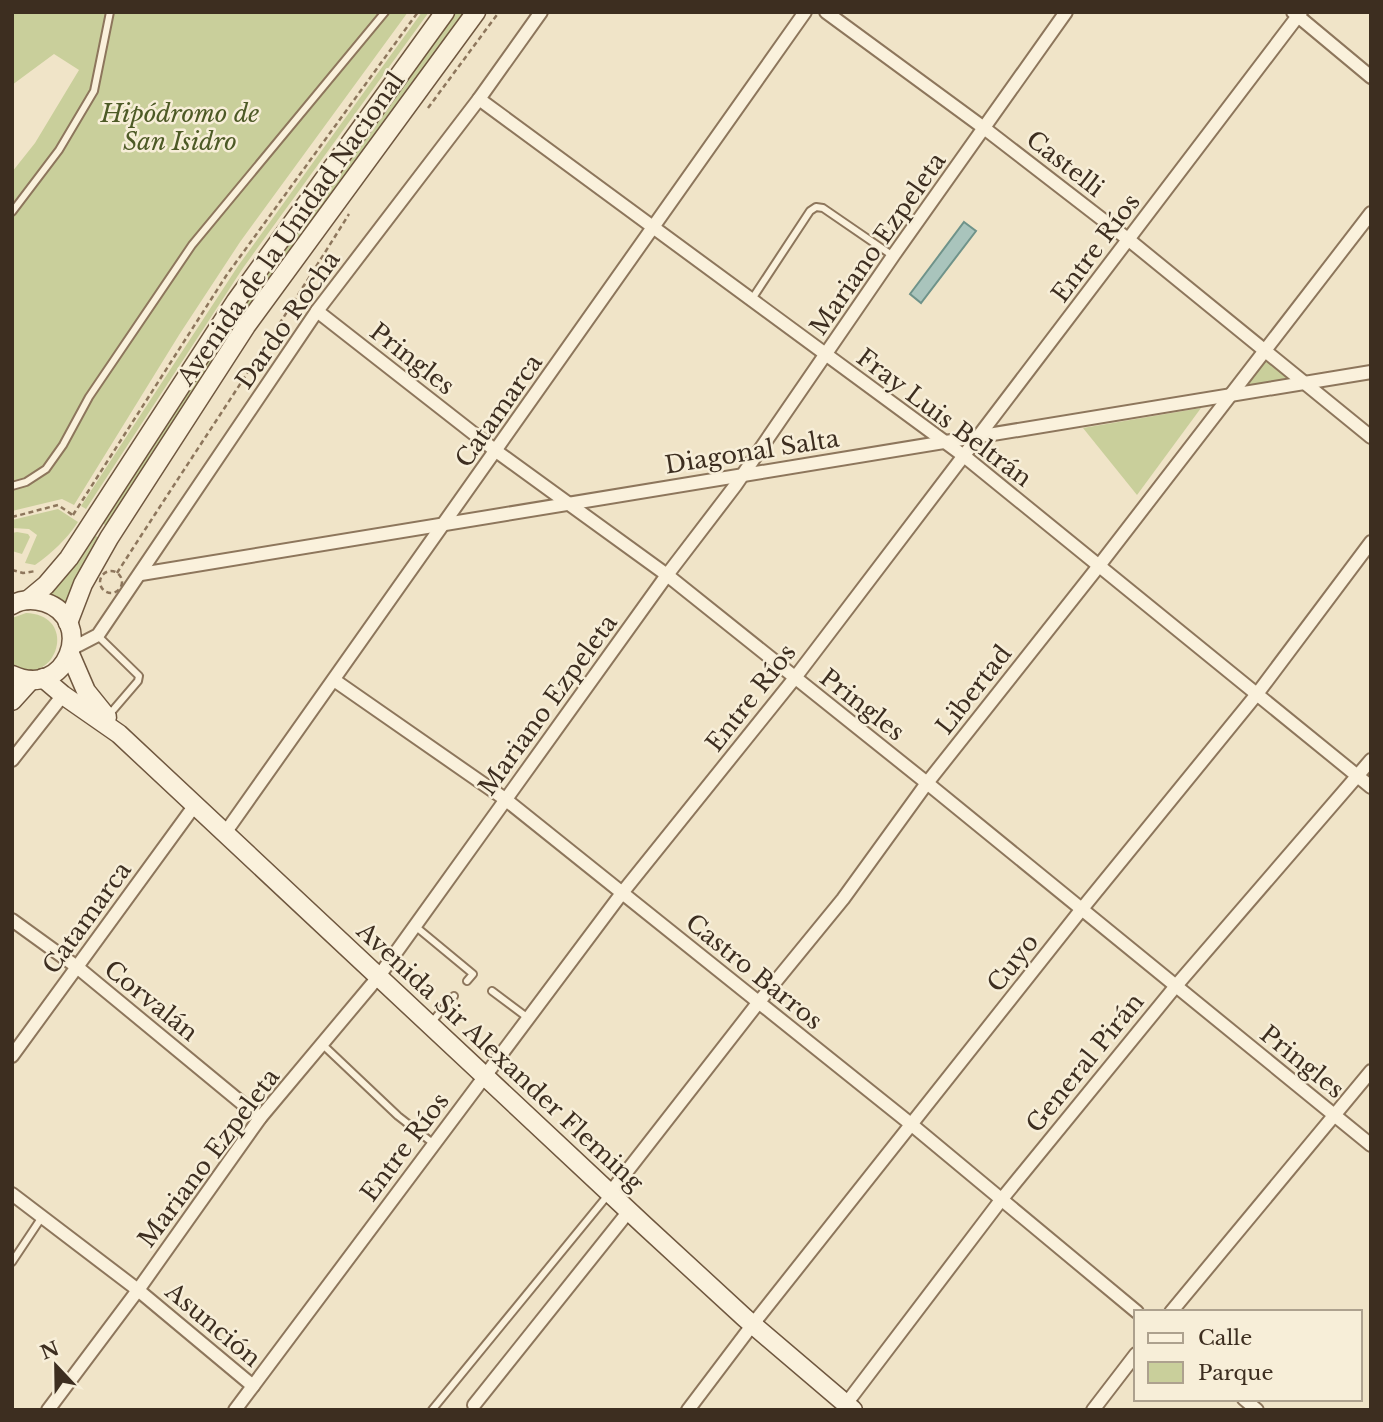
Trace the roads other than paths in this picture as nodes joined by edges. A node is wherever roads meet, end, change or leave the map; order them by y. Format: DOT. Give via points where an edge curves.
graph roads {
  1 [pos="110,12"];
  2 [pos="385,12"];
  3 [pos="445,12"];
  4 [pos="476,12"];
  5 [pos="541,12"];
  6 [pos="805,12"];
  7 [pos="826,12"];
  8 [pos="1066,12"];
  9 [pos="1298,13"];
  10 [pos="1371,77"];
  11 [pos="479,99"];
  12 [pos="984,128"];
  13 [pos="12,212"];
  14 [pos="1371,213"];
  15 [pos="654,228"];
  16 [pos="1129,240"];
  17 [pos="893,256"];
  18 [pos="752,299"];
  19 [pos="317,311"];
  20 [pos="1265,351"];
  21 [pos="826,355"];
  22 [pos="1371,372"];
  23 [pos="1305,383"];
  24 [pos="1229,395"];
  25 [pos="978,436"];
  26 [pos="1371,437"];
  27 [pos="944,442"];
  28 [pos="496,451"];
  29 [pos="964,456"];
  30 [pos="743,475"];
  31 [pos="12,486"];
  32 [pos="566,504"];
  33 [pos="445,523"];
  34 [pos="1371,542"];
  35 [pos="1098,567"];
  36 [pos="141,574"];
  37 [pos="667,575"];
  38 [pos="18,601"];
  39 [pos="68,622"];
  40 [pos="98,635"];
  41 [pos="70,652"];
  42 [pos="12,675"];
  43 [pos="37,679"];
  44 [pos="794,679"];
  45 [pos="334,680"];
  46 [pos="1257,694"];
  47 [pos="63,695"];
  48 [pos="12,701"];
  49 [pos="107,717"];
  50 [pos="119,734"];
  51 [pos="12,760"];
  52 [pos="1371,760"];
  53 [pos="1357,776"];
  54 [pos="927,783"];
  55 [pos="1371,787"];
  56 [pos="505,799"];
  57 [pos="195,805"];
  58 [pos="225,833"];
  59 [pos="622,893"];
  60 [pos="1081,910"];
  61 [pos="12,919"];
  62 [pos="415,926"];
  63 [pos="77,967"];
  64 [pos="379,976"];
  65 [pos="467,981"];
  66 [pos="1175,987"];
  67 [pos="492,991"];
  68 [pos="454,996"];
  69 [pos="758,1003"];
  70 [pos="528,1018"];
  71 [pos="430,1024"];
  72 [pos="322,1044"];
  73 [pos="12,1056"];
  74 [pos="1371,1072"];
  75 [pos="485,1075"];
  76 [pos="1335,1115"];
  77 [pos="260,1118"];
  78 [pos="912,1125"];
  79 [pos="434,1144"];
  80 [pos="1371,1145"];
  81 [pos="610,1193"];
  82 [pos="12,1194"];
  83 [pos="1001,1199"];
  84 [pos="629,1211"];
  85 [pos="43,1217"];
  86 [pos="12,1262"];
  87 [pos="138,1290"];
  88 [pos="1135,1310"];
  89 [pos="1173,1310"];
  90 [pos="753,1324"];
  91 [pos="1134,1357"];
  92 [pos="253,1386"];
  93 [pos="474,1405"];
  94 [pos="849,1407"];
  95 [pos="48,1410"];
  96 [pos="235,1410"];
  97 [pos="432,1410"];
  98 [pos="688,1410"];
  99 [pos="1093,1410"];
  1 -- 13 [label="lane" via="94,91 59,150"];
  2 -- 31 [label="lane" via="192,245 46,469"];
  3 -- 38 [label="main road, Avenida de la Unidad Nacional" via="236,301 91,526 46,585"];
  4 -- 39 [label="main road, Avenida de la Unidad Nacional" via="246,326 109,538"];
  5 -- 11 [label="street, Dardo Rocha"];
  6 -- 15 [label="street, Catamarca"];
  7 -- 12 [label="street, Castelli"];
  8 -- 12 [label="street, Mariano Ezpeleta"];
  9 -- 10 [label="street"];
  9 -- 16 [label="street, Entre Ríos"];
  11 -- 15 [label="street, Fray Luis Beltrán"];
  11 -- 19 [label="street, Dardo Rocha"];
  12 -- 16 [label="street, Castelli"];
  12 -- 17 [label="street, Mariano Ezpeleta"];
  14 -- 20 [label="street, Libertad"];
  15 -- 18 [label="street, Fray Luis Beltrán"];
  15 -- 28 [label="street, Catamarca"];
  16 -- 20 [label="street, Castelli"];
  16 -- 25 [label="street, Entre Ríos"];
  17 -- 18 [label="lane" via="816,207"];
  17 -- 21 [label="street, Mariano Ezpeleta"];
  18 -- 21 [label="street, Fray Luis Beltrán"];
  19 -- 28 [label="street, Pringles"];
  19 -- 36 [label="street, Dardo Rocha"];
  20 -- 23 [label="street, Castelli"];
  20 -- 24 [label="street, Libertad"];
  21 -- 27 [label="street, Fray Luis Beltrán"];
  21 -- 30 [label="street, Mariano Ezpeleta"];
  22 -- 23 [label="street, Diagonal Salta"];
  23 -- 24 [label="street, Diagonal Salta"];
  23 -- 26 [label="street, Castelli"];
  24 -- 25 [label="street, Diagonal Salta"];
  24 -- 35 [label="street, Libertad"];
  25 -- 27 [label="street, Diagonal Salta"];
  25 -- 29 [label="street, Entre Ríos"];
  27 -- 29 [label="street, Fray Luis Beltrán"];
  27 -- 30 [label="street, Diagonal Salta"];
  28 -- 32 [label="street, Pringles"];
  28 -- 33 [label="street, Catamarca"];
  29 -- 35 [label="street, Fray Luis Beltrán"];
  29 -- 44 [label="street, Entre Ríos"];
  30 -- 32 [label="street, Diagonal Salta"];
  30 -- 37 [label="street, Mariano Ezpeleta"];
  32 -- 33 [label="street, Diagonal Salta"];
  32 -- 37 [label="street, Pringles"];
  33 -- 36 [label="street, Diagonal Salta"];
  33 -- 45 [label="street, Catamarca"];
  34 -- 46 [label="street, Cuyo"];
  35 -- 46 [label="street, Fray Luis Beltrán"];
  35 -- 54 [label="street, Libertad"];
  36 -- 40 [label="street, Dardo Rocha"];
  37 -- 44 [label="street, Pringles"];
  37 -- 56 [label="street, Mariano Ezpeleta"];
  38 -- 39 [label="main road" via="49,604"];
  39 -- 41 [label="main road, Avenida Sir Alexander Fleming"];
  40 -- 41 [label="street, Dardo Rocha"];
  40 -- 49 [label="lane" via="139,676"];
  41 -- 43 [label="main road" via="55,672"];
  41 -- 49 [label="main road, Avenida Sir Alexander Fleming" via="86,691"];
  42 -- 43 [label="main road"];
  43 -- 47 [label="main road, Avenida Sir Alexander Fleming"];
  43 -- 48 [label="main road"];
  44 -- 54 [label="street, Pringles"];
  44 -- 59 [label="street, Entre Ríos"];
  45 -- 56 [label="street, Castro Barros"];
  45 -- 58 [label="street, Catamarca"];
  46 -- 53 [label="street, Fray Luis Beltrán"];
  46 -- 60 [label="street, Cuyo"];
  47 -- 50 [label="main road, Avenida Sir Alexander Fleming"];
  47 -- 51 [label="street"];
  49 -- 50 [label="main road, Avenida Sir Alexander Fleming"];
  50 -- 57 [label="main road, Avenida Sir Alexander Fleming"];
  52 -- 53 [label="street, General Pirán"];
  53 -- 55 [label="street, Fray Luis Beltrán"];
  53 -- 66 [label="street, General Pirán"];
  54 -- 60 [label="street, Pringles"];
  54 -- 69 [label="street, Libertad" via="843,900"];
  56 -- 59 [label="street, Castro Barros"];
  56 -- 62 [label="street, Mariano Ezpeleta"];
  57 -- 58 [label="main road, Avenida Sir Alexander Fleming"];
  57 -- 63 [label="street, Catamarca"];
  58 -- 64 [label="main road, Avenida Sir Alexander Fleming"];
  59 -- 69 [label="street, Castro Barros"];
  59 -- 70 [label="street, Entre Ríos"];
  60 -- 66 [label="street, Pringles"];
  60 -- 78 [label="street, Cuyo"];
  61 -- 63 [label="street, Corvalán"];
  62 -- 64 [label="street, Mariano Ezpeleta"];
  62 -- 65 [label="lane" via="476,977"];
  63 -- 73 [label="street, Catamarca"];
  63 -- 77 [label="street, Corvalán"];
  64 -- 71 [label="main road, Avenida Sir Alexander Fleming"];
  64 -- 72 [label="street, Mariano Ezpeleta"];
  66 -- 76 [label="street, Pringles"];
  66 -- 83 [label="street, General Pirán"];
  67 -- 70 [label="lane"];
  68 -- 71 [label="lane"];
  69 -- 78 [label="street, Castro Barros"];
  69 -- 81 [label="street, Libertad"];
  70 -- 75 [label="street, Entre Ríos"];
  71 -- 75 [label="main road, Avenida Sir Alexander Fleming"];
  72 -- 77 [label="street, Mariano Ezpeleta"];
  72 -- 79 [label="lane"];
  74 -- 76 [label="street"];
  75 -- 79 [label="street, Entre Ríos"];
  75 -- 81 [label="main road, Avenida Sir Alexander Fleming"];
  76 -- 80 [label="street, Pringles"];
  76 -- 89 [label="street"];
  77 -- 87 [label="street, Mariano Ezpeleta"];
  78 -- 83 [label="street, Castro Barros"];
  78 -- 90 [label="street, Cuyo"];
  79 -- 92 [label="street, Entre Ríos"];
  81 -- 84 [label="main road, Avenida Sir Alexander Fleming"];
  81 -- 97 [label="lane"];
  82 -- 85 [label="street, Asunción"];
  83 -- 88 [label="street, Castro Barros"];
  83 -- 94 [label="street, General Pirán"];
  84 -- 90 [label="main road, Avenida Sir Alexander Fleming"];
  84 -- 93 [label="street"];
  85 -- 86 [label="lane"];
  85 -- 87 [label="street, Asunción"];
  87 -- 92 [label="street, Asunción"];
  87 -- 95 [label="street, Mariano Ezpeleta"];
  90 -- 94 [label="main road, Avenida Sir Alexander Fleming"];
  90 -- 98 [label="street, Cuyo"];
  91 -- 99 [label="street"];
  92 -- 96 [label="street, Entre Ríos"];
}
